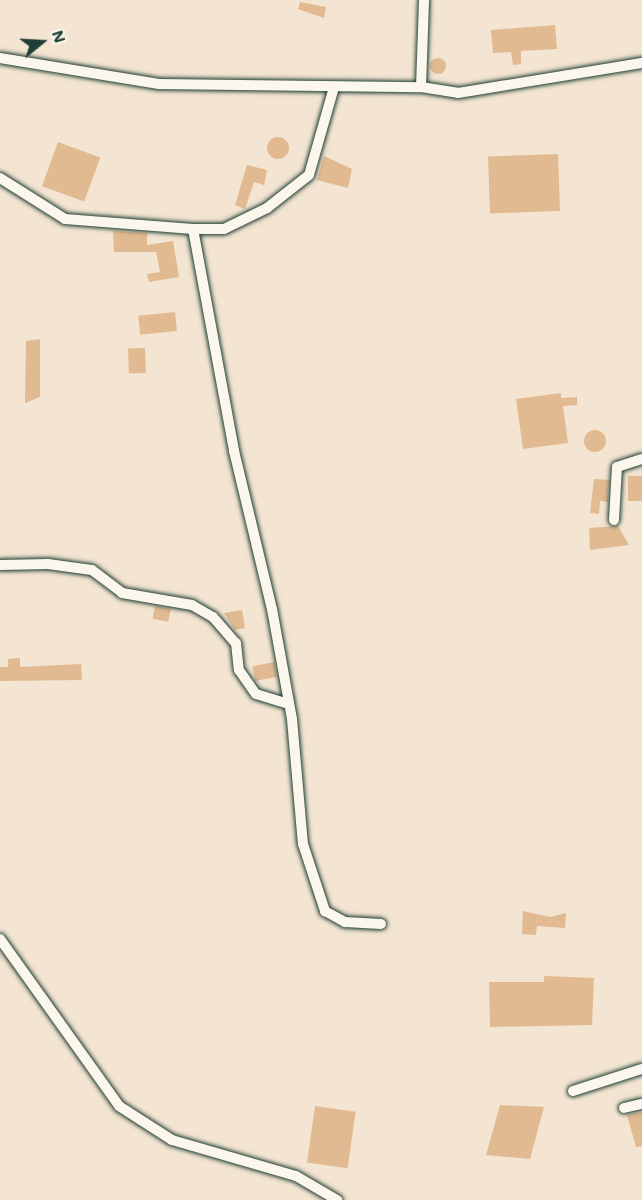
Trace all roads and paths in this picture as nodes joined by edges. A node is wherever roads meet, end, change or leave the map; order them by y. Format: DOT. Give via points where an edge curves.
graph roads {
  1 [pos="424,0"];
  2 [pos="0,58"];
  3 [pos="642,63"];
  4 [pos="334,87"];
  5 [pos="421,87"];
  6 [pos="0,178"];
  7 [pos="194,229"];
  8 [pos="642,459"];
  9 [pos="614,520"];
  10 [pos="0,565"];
  11 [pos="289,704"];
  12 [pos="381,924"];
  13 [pos="0,939"];
  14 [pos="642,1069"];
  15 [pos="573,1091"];
  16 [pos="642,1104"];
  17 [pos="624,1108"];
  18 [pos="337,1200"];
  1 -- 5 [label="street"];
  2 -- 4 [label="street" via="159,84"];
  3 -- 5 [label="street" via="458,93"];
  4 -- 5 [label="street"];
  4 -- 7 [label="street" via="309,175 267,208 224,229"];
  6 -- 7 [label="street" via="65,219"];
  7 -- 11 [label="street" via="234,451"];
  8 -- 9 [label="street" via="617,468"];
  10 -- 11 [label="street" via="48,564 92,570 122,593 192,605 213,617 236,643 239,670 256,694"];
  11 -- 12 [label="street" via="303,844 325,911 345,922"];
  13 -- 18 [label="street" via="119,1106 172,1140 296,1176"];
  14 -- 15 [label="street"];
  16 -- 17 [label="street"];
}
